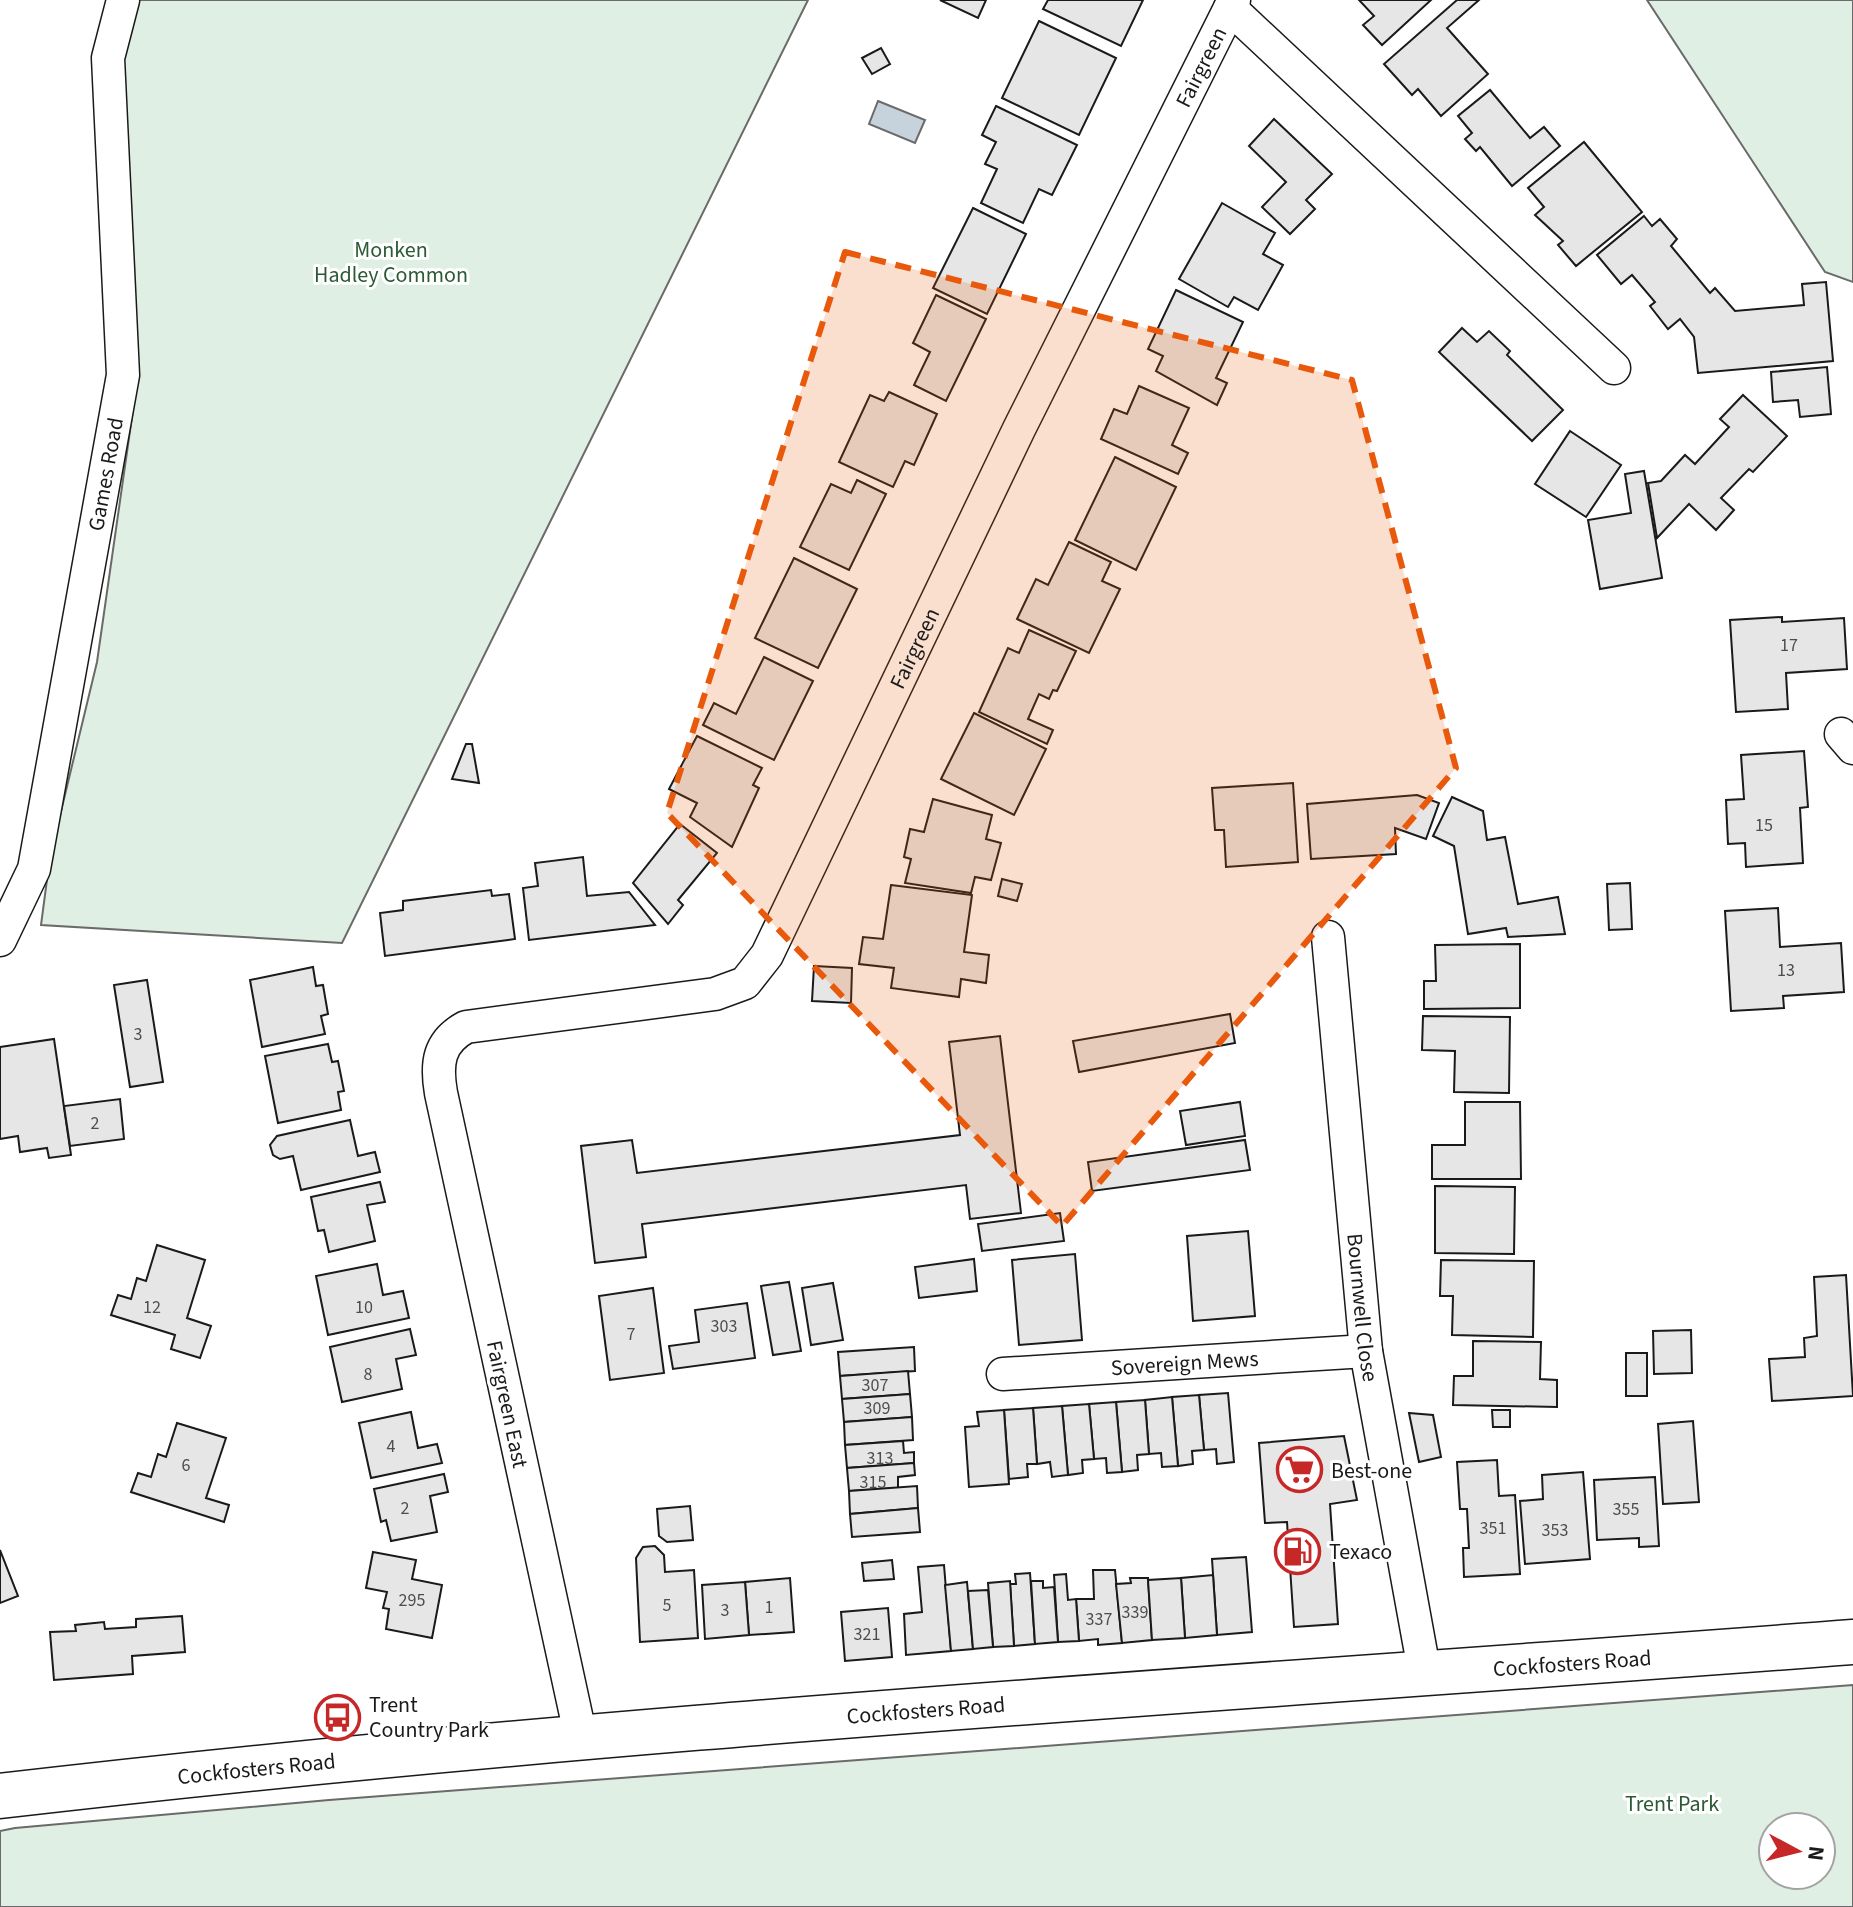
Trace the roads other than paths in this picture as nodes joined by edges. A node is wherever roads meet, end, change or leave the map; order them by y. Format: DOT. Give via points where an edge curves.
graph roads {
  1 [pos="123,0"];
  2 [pos="1232,4"];
  3 [pos="1614,368"];
  4 [pos="1328,937"];
  5 [pos="0,940"];
  6 [pos="437,1070"];
  7 [pos="1366,1351"];
  8 [pos="1003,1374"];
  9 [pos="1853,1642"];
  10 [pos="1425,1675"];
  11 [pos="581,1738"];
  12 [pos="0,1796"];
  1 -- 5 [label="street, Games Road" via="108,58 123,375 34,869"];
  2 -- 3 [label="street, Fairgreen"];
  2 -- 6 [label="street, Fairgreen" via="1019,429 767,955 745,983 715,994 466,1027 442,1048"];
  4 -- 7 [label="street, Bournwell Close"];
  6 -- 11 [label="street, Fairgreen East"];
  7 -- 8 [label="street, Sovereign Mews"];
  7 -- 10 [label="street, Bournwell Close"];
  9 -- 10 [label="main road, Cockfosters Road"];
  10 -- 11 [label="main road, Cockfosters Road"];
  11 -- 12 [label="main road, Cockfosters Road" via="268,1765"];
}
